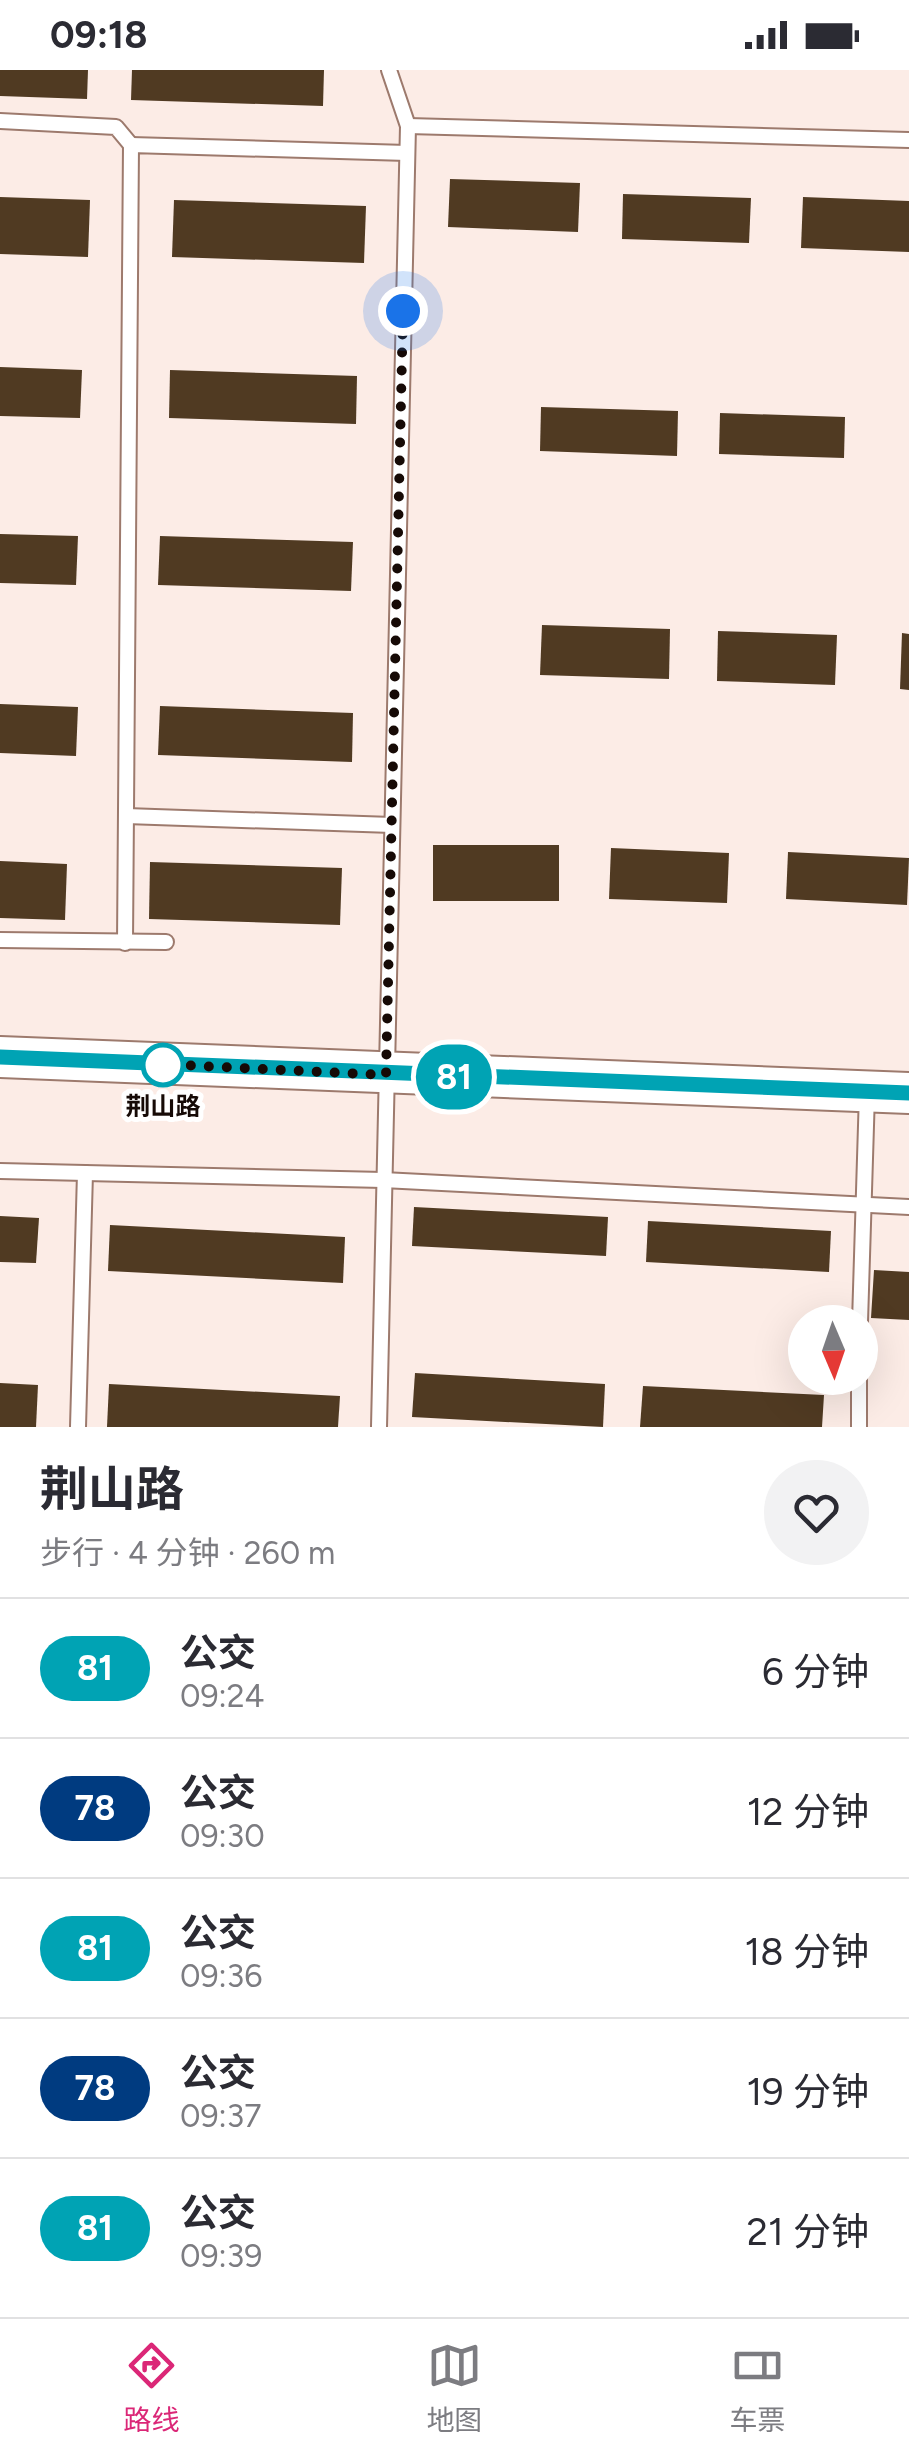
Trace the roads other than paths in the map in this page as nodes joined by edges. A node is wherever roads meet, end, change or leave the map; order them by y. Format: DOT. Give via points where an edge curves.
graph roads {
  1 [pos="389,70"];
  2 [pos="0,121"];
  3 [pos="408,126"];
  4 [pos="909,140"];
  5 [pos="131,145"];
  6 [pos="406,153"];
  7 [pos="126,816"];
  8 [pos="392,825"];
  9 [pos="0,940"];
  10 [pos="166,942"];
  11 [pos="125,943"];
  12 [pos="0,1057"];
  13 [pos="386,1075"];
  14 [pos="867,1091"];
  15 [pos="909,1094"];
  16 [pos="0,1170"];
  17 [pos="84,1173"];
  18 [pos="383,1180"];
  19 [pos="861,1204"];
  20 [pos="909,1207"];
  21 [pos="860,1305"];
  22 [pos="859,1395"];
  23 [pos="78,1427"];
  24 [pos="379,1427"];
  25 [pos="859,1427"];
  1 -- 3 [label="lane"];
  2 -- 5 [label="lane" via="116,126"];
  3 -- 4 [label="lane"];
  3 -- 6 [label="lane"];
  5 -- 6 [label="lane"];
  5 -- 7 [label="lane"];
  6 -- 8 [label="lane"];
  7 -- 8 [label="lane"];
  7 -- 11 [label="lane"];
  8 -- 13 [label="lane"];
  9 -- 11 [label="lane"];
  10 -- 11 [label="lane"];
  12 -- 13 [label="street"];
  13 -- 14 [label="street"];
  13 -- 18 [label="lane"];
  14 -- 15 [label="street"];
  14 -- 19 [label="lane"];
  16 -- 17 [label="lane"];
  17 -- 18 [label="lane"];
  17 -- 23 [label="lane"];
  18 -- 19 [label="lane"];
  18 -- 24 [label="lane"];
  19 -- 20 [label="lane"];
  19 -- 21 [label="lane"];
  22 -- 25 [label="lane"];
}
